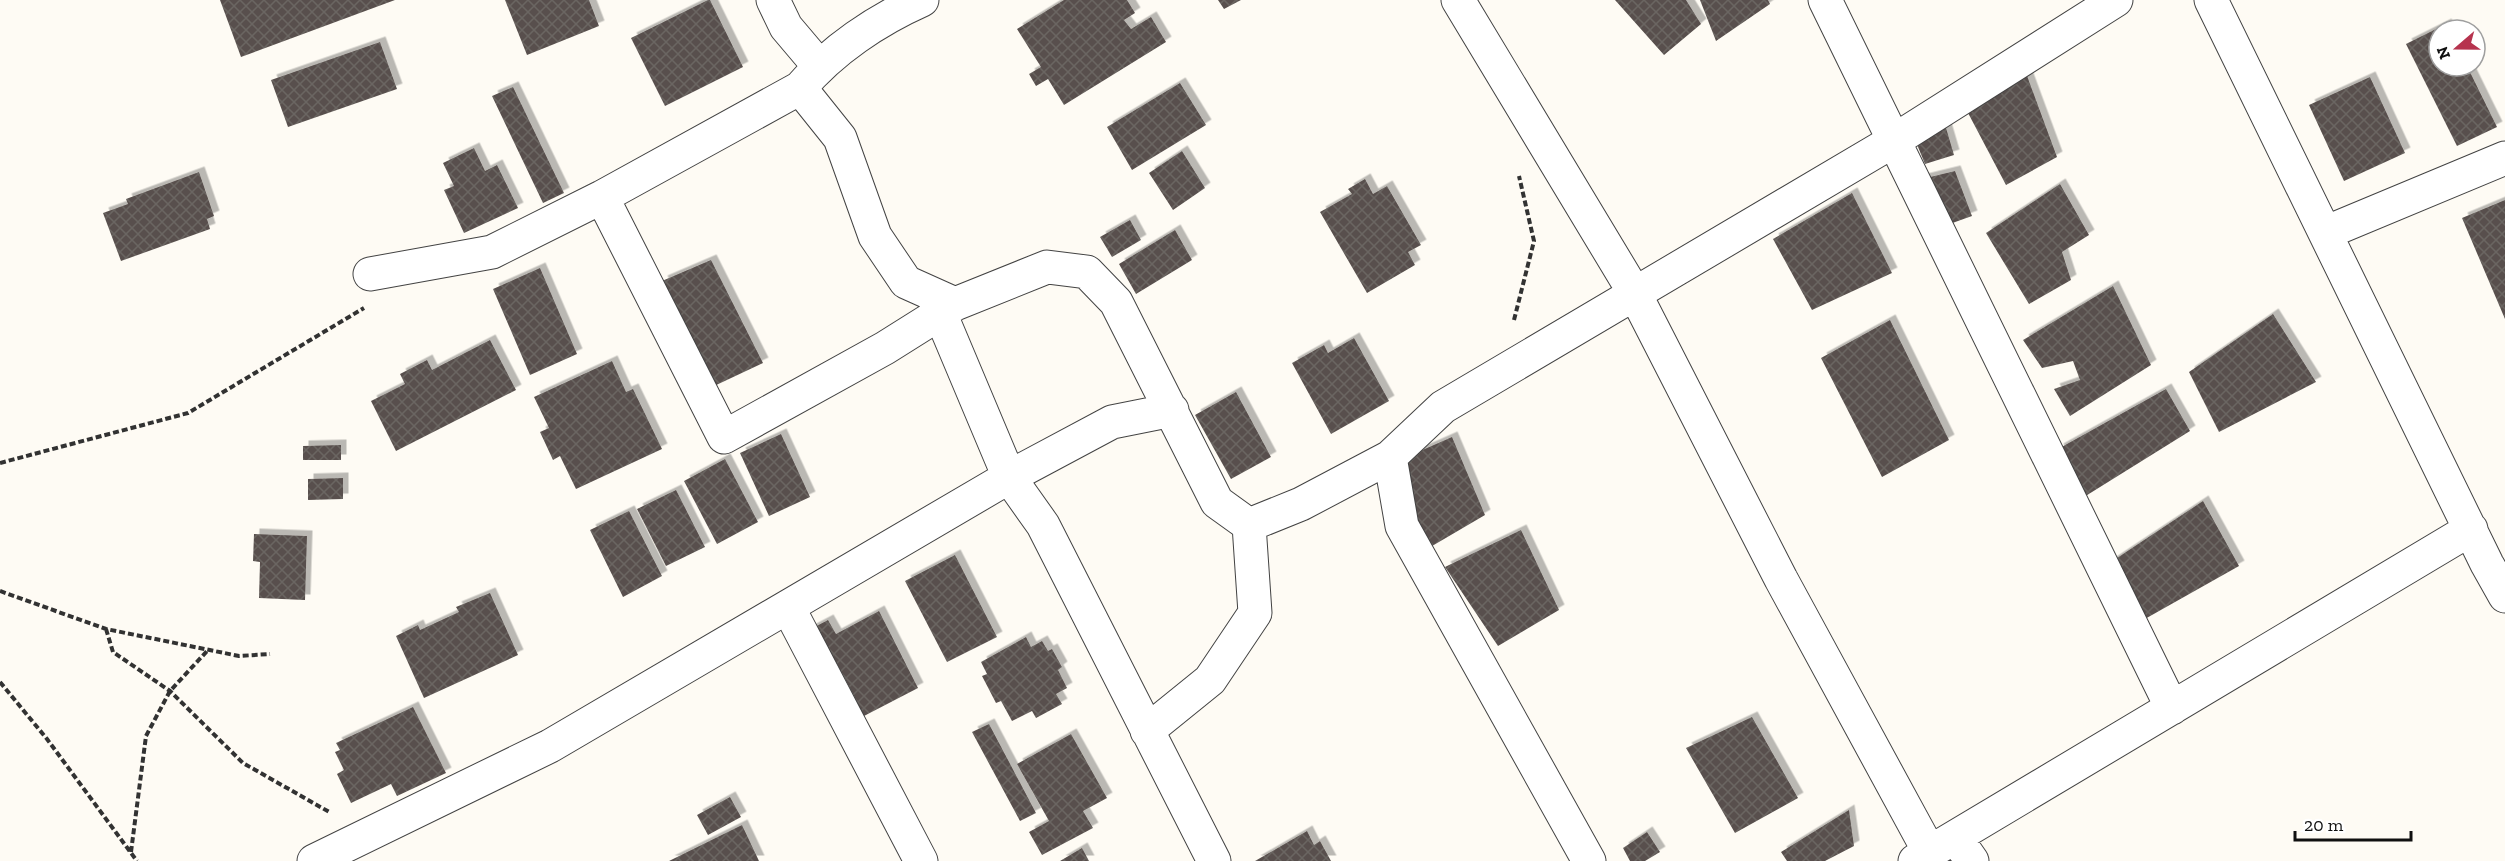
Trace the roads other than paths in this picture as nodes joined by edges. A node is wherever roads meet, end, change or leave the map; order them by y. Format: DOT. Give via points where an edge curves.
graph roads {
  1 [pos="773,0"];
  2 [pos="922,0"];
  3 [pos="1458,0"];
  4 [pos="1825,0"];
  5 [pos="2116,0"];
  6 [pos="2211,0"];
  7 [pos="810,77"];
  8 [pos="1895,140"];
  9 [pos="2505,158"];
  10 [pos="602,197"];
  11 [pos="2325,233"];
  12 [pos="370,274"];
  13 [pos="1634,292"];
  14 [pos="948,309"];
  15 [pos="1172,410"];
  16 [pos="1390,457"];
  17 [pos="1009,477"];
  18 [pos="1250,525"];
  19 [pos="2470,529"];
  20 [pos="2503,590"];
  21 [pos="788,607"];
  22 [pos="2172,708"];
  23 [pos="1147,731"];
  24 [pos="1943,853"];
  25 [pos="314,861"];
  26 [pos="921,861"];
  27 [pos="1214,861"];
  28 [pos="1589,861"];
  1 -- 7 [label="street"];
  2 -- 7 [label="street" via="891,14"];
  3 -- 13 [label="street"];
  4 -- 8 [label="street"];
  5 -- 8 [label="street"];
  6 -- 11 [label="street"];
  7 -- 10 [label="street"];
  7 -- 14 [label="street" via="840,138 875,236 906,282"];
  8 -- 13 [label="street"];
  8 -- 22 [label="street"];
  9 -- 11 [label="street"];
  10 -- 12 [label="street" via="492,252"];
  10 -- 14 [label="street" via="724,436"];
  11 -- 19 [label="street"];
  13 -- 16 [label="street" via="1443,407"];
  13 -- 24 [label="street" via="1781,579"];
  14 -- 15 [label="street" via="1047,267 1087,272 1116,302"];
  14 -- 17 [label="street"];
  15 -- 17 [label="street" via="1112,422"];
  15 -- 18 [label="street" via="1217,502"];
  16 -- 18 [label="street" via="1301,504"];
  16 -- 28 [label="street" via="1402,526"];
  17 -- 21 [label="street"];
  17 -- 23 [label="street" via="1043,525"];
  18 -- 23 [label="street" via="1255,613 1210,680"];
  19 -- 20 [label="street"];
  19 -- 22 [label="street"];
  21 -- 25 [label="street" via="550,746"];
  21 -- 26 [label="street"];
  22 -- 24 [label="street"];
  23 -- 27 [label="street"];
}
